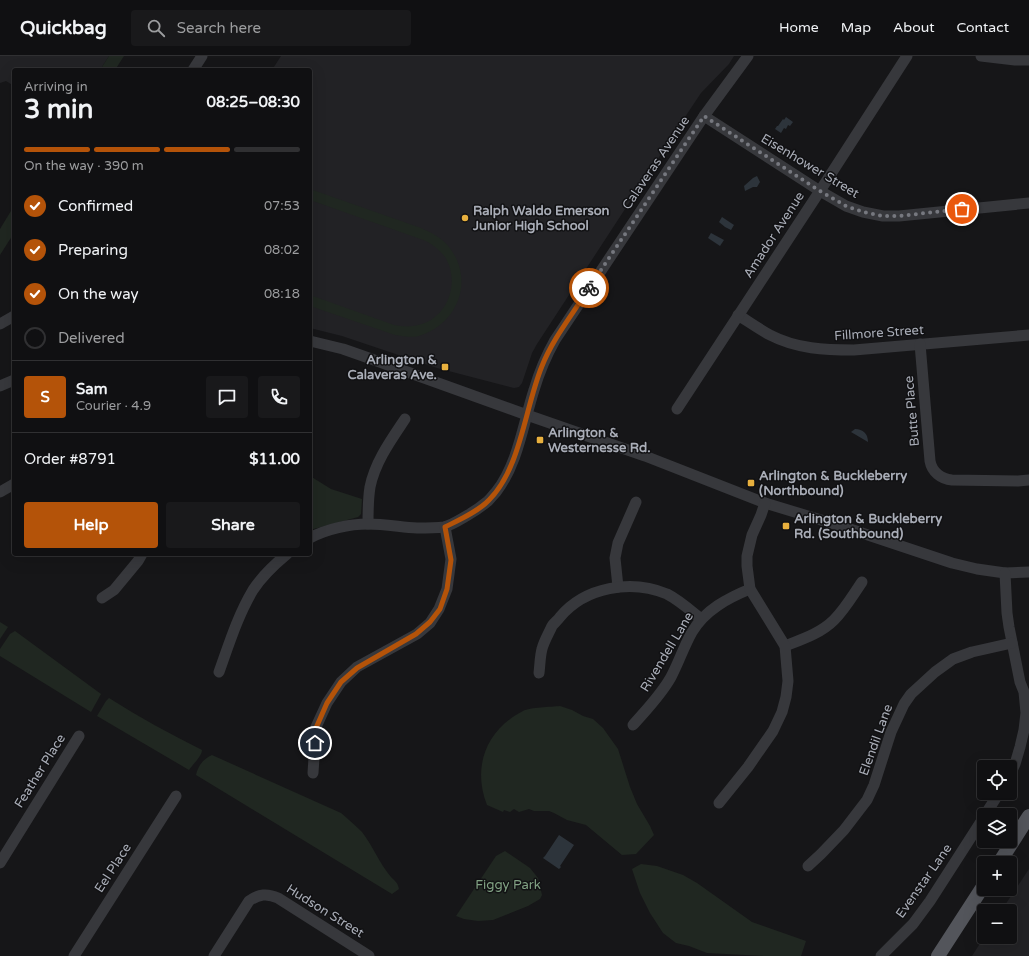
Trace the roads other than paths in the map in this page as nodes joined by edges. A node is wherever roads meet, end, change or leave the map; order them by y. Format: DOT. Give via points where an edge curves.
graph roads {
  1 [pos="202,56"];
  2 [pos="748,56"];
  3 [pos="907,56"];
  4 [pos="981,56"];
  5 [pos="1029,60"];
  6 [pos="194,68"];
  7 [pos="704,116"];
  8 [pos="820,191"];
  9 [pos="1029,203"];
  10 [pos="738,315"];
  11 [pos="12,317"];
  12 [pos="0,324"];
  13 [pos="1029,335"];
  14 [pos="312,341"];
  15 [pos="920,344"];
  16 [pos="12,381"];
  17 [pos="0,386"];
  18 [pos="678,409"];
  19 [pos="527,415"];
  20 [pos="405,419"];
  21 [pos="1029,480"];
  22 [pos="12,485"];
  23 [pos="0,492"];
  24 [pos="636,502"];
  25 [pos="765,502"];
  26 [pos="368,524"];
  27 [pos="445,527"];
  28 [pos="312,537"];
  29 [pos="141,556"];
  30 [pos="285,556"];
  31 [pos="1029,572"];
  32 [pos="1005,573"];
  33 [pos="862,582"];
  34 [pos="618,587"];
  35 [pos="750,589"];
  36 [pos="102,598"];
  37 [pos="702,619"];
  38 [pos="1012,643"];
  39 [pos="785,646"];
  40 [pos="219,672"];
  41 [pos="539,673"];
  42 [pos="633,725"];
  43 [pos="79,736"];
  44 [pos="1016,760"];
  45 [pos="313,773"];
  46 [pos="176,796"];
  47 [pos="719,803"];
  48 [pos="1029,816"];
  49 [pos="977,828"];
  50 [pos="1003,856"];
  51 [pos="0,863"];
  52 [pos="808,866"];
  53 [pos="977,896"];
  54 [pos="361,954"];
  55 [pos="74,956"];
  56 [pos="214,956"];
  57 [pos="881,956"];
  58 [pos="938,956"];
  1 -- 6 [label="street"];
  2 -- 7 [label="street, Calaveras Avenue"];
  3 -- 8 [label="street, Amador Avenue"];
  4 -- 5 [label="street"];
  7 -- 8 [label="street, Eisenhower Street"];
  7 -- 19 [label="street, Calaveras Avenue" via="555,340 542,367"];
  8 -- 9 [label="street, Eisenhower Street" via="854,209 883,216"];
  8 -- 10 [label="street, Amador Avenue"];
  10 -- 15 [label="street, Fillmore Street" via="770,335 796,345 826,350"];
  10 -- 18 [label="street, Amador Avenue"];
  11 -- 12 [label="street"];
  13 -- 15 [label="street, Fillmore Street"];
  14 -- 19 [label="street" via="364,356"];
  15 -- 21 [label="street, Butte Place" via="930,460 937,474 952,480"];
  16 -- 17 [label="street"];
  19 -- 25 [label="street" via="646,456"];
  19 -- 27 [label="street, Calaveras Avenue" via="503,483 489,501"];
  20 -- 26 [label="street" via="376,467 370,487"];
  22 -- 23 [label="street"];
  24 -- 34 [label="street" via="618,543 615,558"];
  25 -- 32 [label="street" via="952,563"];
  25 -- 35 [label="street" via="748,551"];
  26 -- 27 [label="street" via="413,528"];
  26 -- 28 [label="street" via="339,527"];
  27 -- 45 [label="street" via="451,560 447,589 440,609 416,634 357,668 341,682 327,703 316,728"];
  29 -- 36 [label="street" via="114,590"];
  30 -- 40 [label="street" via="254,589 238,621"];
  31 -- 32 [label="street"];
  32 -- 38 [label="street"];
  33 -- 39 [label="street" via="831,623 818,633"];
  34 -- 37 [label="street" via="658,591 675,598"];
  34 -- 41 [label="street" via="590,595 566,610 553,626 542,649"];
  35 -- 37 [label="street, Rivendell Lane" via="721,603"];
  35 -- 39 [label="street"];
  37 -- 42 [label="street, Rivendell Lane" via="692,632 666,685"];
  38 -- 44 [label="street" via="1024,692 1026,713"];
  38 -- 52 [label="street, Elendil Lane" via="953,659 934,672 916,690 904,704 891,732 867,800 844,830"];
  39 -- 47 [label="street" via="788,680 782,712 748,767"];
  43 -- 51 [label="street, Feather Place"];
  46 -- 55 [label="street, Eel Place"];
  48 -- 50 [label="main road"];
  49 -- 57 [label="street, Evenstar Lane" via="913,924"];
  53 -- 58 [label="main road"];
  54 -- 56 [label="street, Hudson Street" via="278,898 264,894 249,901"];
}
